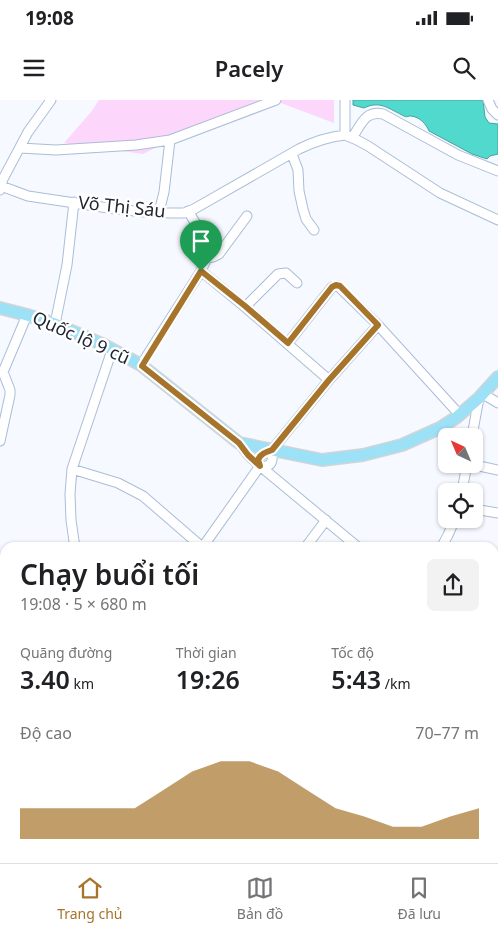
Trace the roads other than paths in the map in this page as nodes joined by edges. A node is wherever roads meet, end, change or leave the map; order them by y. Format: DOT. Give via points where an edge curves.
graph roads {
  1 [pos="52,100"];
  2 [pos="276,100"];
  3 [pos="345,100"];
  4 [pos="488,100"];
  5 [pos="498,115"];
  6 [pos="349,136"];
  7 [pos="170,140"];
  8 [pos="20,148"];
  9 [pos="292,154"];
  10 [pos="498,170"];
  11 [pos="1,188"];
  12 [pos="74,202"];
  13 [pos="188,211"];
  14 [pos="159,212"];
  15 [pos="246,216"];
  16 [pos="498,220"];
  17 [pos="314,230"];
  18 [pos="207,258"];
  19 [pos="201,271"];
  20 [pos="297,283"];
  21 [pos="245,306"];
  22 [pos="0,308"];
  23 [pos="27,315"];
  24 [pos="55,324"];
  25 [pos="378,325"];
  26 [pos="288,343"];
  27 [pos="112,350"];
  28 [pos="142,366"];
  29 [pos="2,374"];
  30 [pos="498,377"];
  31 [pos="329,380"];
  32 [pos="481,396"];
  33 [pos="498,403"];
  34 [pos="460,414"];
  35 [pos="474,428"];
  36 [pos="0,441"];
  37 [pos="239,443"];
  38 [pos="272,450"];
  39 [pos="260,466"];
  40 [pos="483,467"];
  41 [pos="72,469"];
  42 [pos="498,470"];
  43 [pos="483,510"];
  44 [pos="498,513"];
  45 [pos="326,520"];
  46 [pos="451,528"];
  47 [pos="74,542"];
  48 [pos="196,542"];
  49 [pos="206,542"];
  50 [pos="310,542"];
  51 [pos="352,542"];
  52 [pos="444,542"];
  1 -- 8 [label="street"];
  2 -- 7 [label="street"];
  3 -- 6 [label="street"];
  4 -- 5 [label="street"];
  6 -- 9 [label="street, Võ Thị Sáu" via="316,141"];
  6 -- 10 [label="street" via="376,112 458,155"];
  6 -- 16 [label="street" via="440,193"];
  7 -- 8 [label="street" via="56,150"];
  7 -- 14 [label="street"];
  8 -- 11 [label="street"];
  9 -- 13 [label="street, Võ Thị Sáu"];
  9 -- 17 [label="street" via="298,170 303,209"];
  11 -- 12 [label="street, Võ Thị Sáu" via="28,196"];
  12 -- 14 [label="street, Võ Thị Sáu"];
  12 -- 24 [label="street"];
  13 -- 14 [label="street, Võ Thị Sáu"];
  13 -- 18 [label="street" via="204,237"];
  15 -- 18 [label="street" via="219,254"];
  18 -- 19 [label="street"];
  19 -- 21 [label="street"];
  19 -- 28 [label="street"];
  20 -- 21 [label="street" via="286,273 278,274"];
  21 -- 26 [label="street"];
  22 -- 23 [label="main road, Quốc lộ 9 cũ"];
  23 -- 24 [label="main road, Quốc lộ 9 cũ"];
  23 -- 29 [label="street"];
  24 -- 27 [label="main road, Quốc lộ 9 cũ"];
  25 -- 26 [label="street" via="336,285"];
  25 -- 31 [label="street"];
  25 -- 34 [label="street"];
  26 -- 31 [label="street"];
  27 -- 28 [label="main road, Quốc lộ 9 cũ"];
  27 -- 41 [label="street"];
  28 -- 37 [label="main road, Quốc lộ 9 cũ"];
  29 -- 36 [label="street" via="10,395"];
  30 -- 32 [label="main road, Quốc lộ 9 cũ"];
  31 -- 38 [label="street"];
  32 -- 33 [label="street"];
  32 -- 34 [label="main road, Quốc lộ 9 cũ"];
  32 -- 35 [label="street"];
  34 -- 38 [label="main road, Quốc lộ 9 cũ" via="440,428 402,445 363,455 322,460"];
  37 -- 38 [label="main road, Quốc lộ 9 cũ"];
  37 -- 39 [label="street"];
  38 -- 39 [label="street" via="259,456"];
  39 -- 45 [label="street"];
  39 -- 49 [label="street"];
  40 -- 42 [label="street"];
  41 -- 47 [label="street" via="70,494"];
  41 -- 48 [label="street" via="118,483 143,496"];
  43 -- 44 [label="street"];
  45 -- 50 [label="street"];
  45 -- 51 [label="street"];
  46 -- 52 [label="street"];
}
